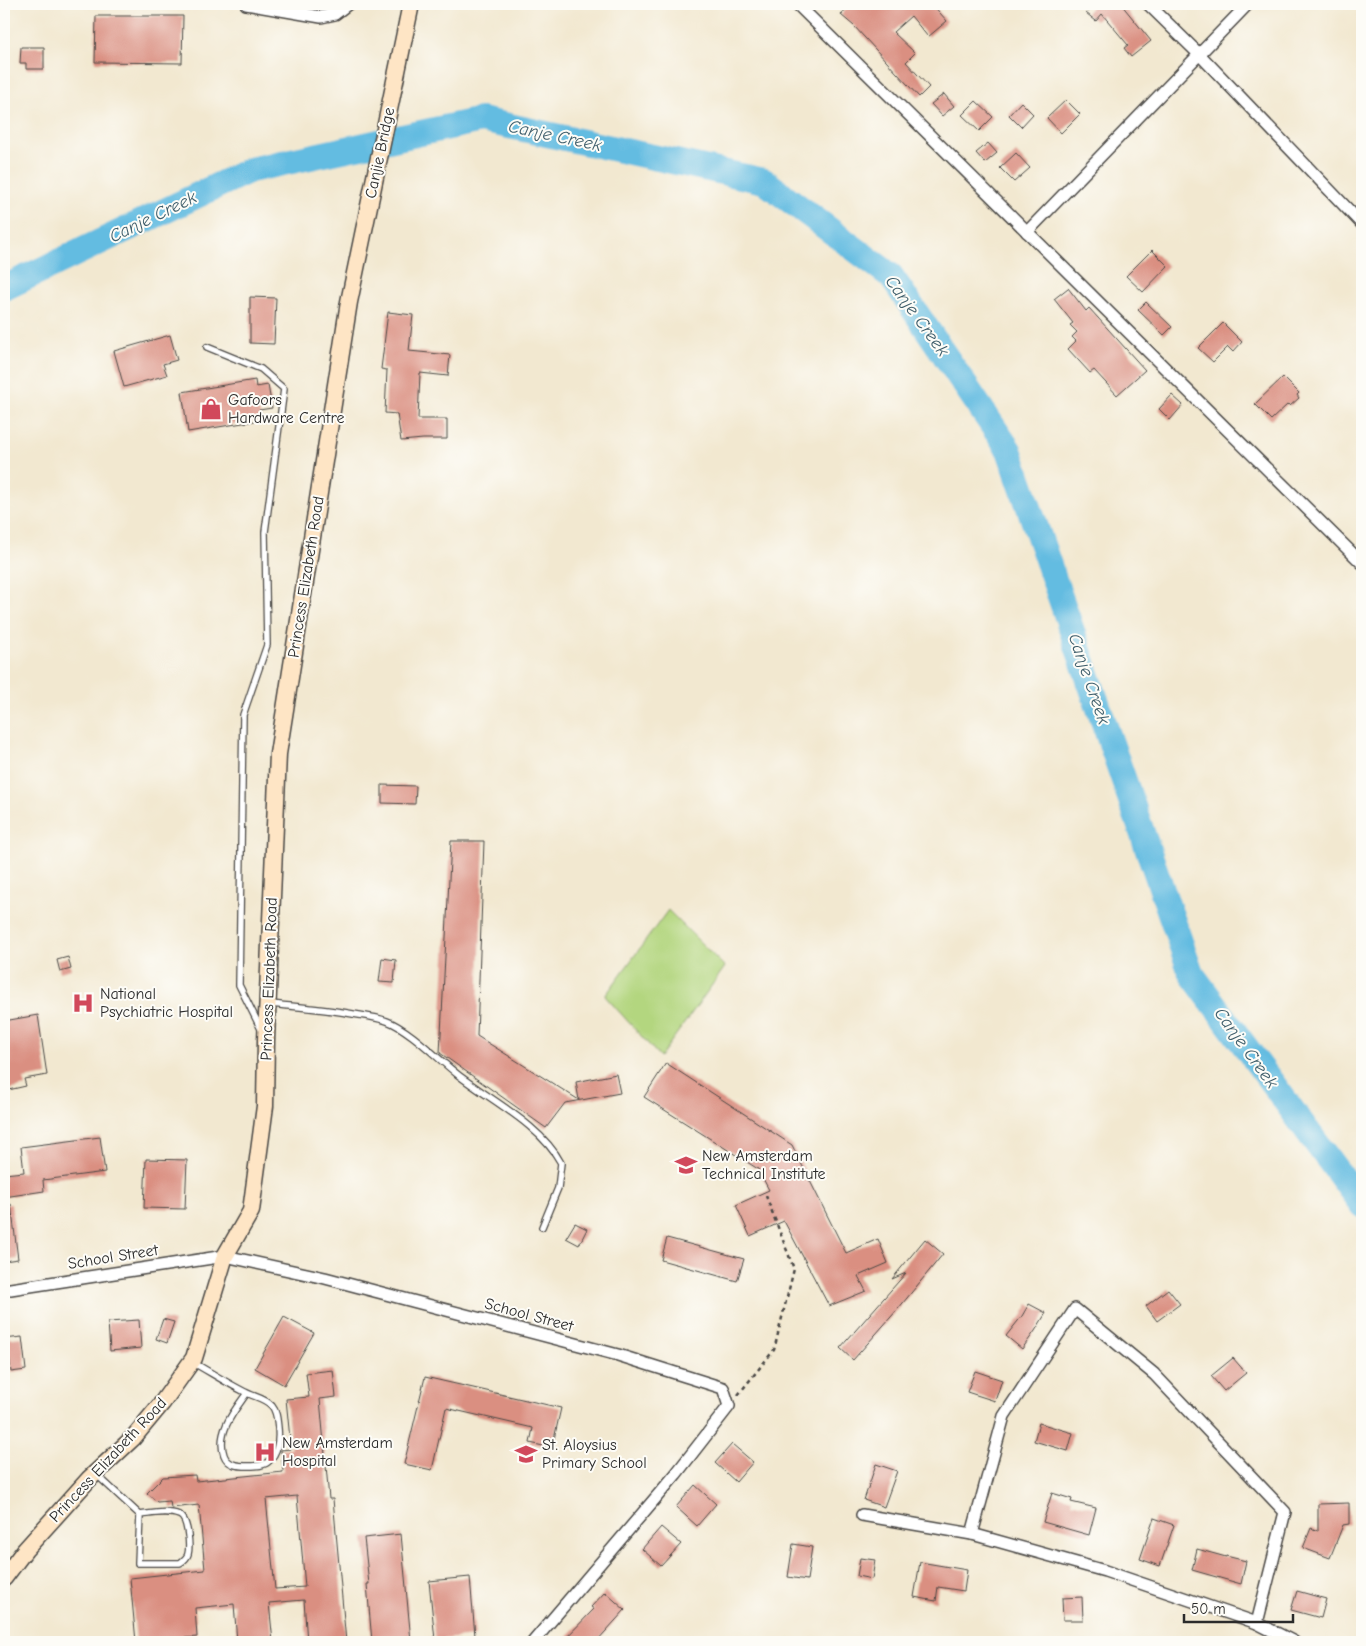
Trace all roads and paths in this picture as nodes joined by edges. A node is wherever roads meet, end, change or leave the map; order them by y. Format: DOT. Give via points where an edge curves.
graph roads {
  1 [pos="246,4"];
  2 [pos="348,4"];
  3 [pos="411,4"];
  4 [pos="796,4"];
  5 [pos="1148,4"];
  6 [pos="1248,4"];
  7 [pos="1199,54"];
  8 [pos="1362,224"];
  9 [pos="1027,232"];
  10 [pos="349,302"];
  11 [pos="207,347"];
  12 [pos="1362,563"];
  13 [pos="268,1004"];
  14 [pos="266,1040"];
  15 [pos="766,1196"];
  16 [pos="542,1227"];
  17 [pos="225,1256"];
  18 [pos="4,1290"];
  19 [pos="192,1362"];
  20 [pos="247,1393"];
  21 [pos="729,1406"];
  22 [pos="96,1473"];
  23 [pos="140,1515"];
  24 [pos="862,1515"];
  25 [pos="972,1534"];
  26 [pos="4,1578"];
  27 [pos="1257,1623"];
  28 [pos="533,1642"];
  29 [pos="1294,1642"];
  1 -- 2 [label="street" via="321,17 335,14"];
  3 -- 10 [label="main road, Canjie Bridge"];
  4 -- 9 [label="street"];
  5 -- 7 [label="street"];
  6 -- 7 [label="street"];
  7 -- 8 [label="street"];
  7 -- 9 [label="street"];
  9 -- 12 [label="street"];
  10 -- 13 [label="main road, Princess Elizabeth Road" via="278,754"];
  11 -- 14 [label="lane" via="262,369 284,389 265,532 266,645 243,715 239,985"];
  13 -- 14 [label="main road, Princess Elizabeth Road"];
  13 -- 16 [label="lane" via="388,1021 525,1122 551,1147 561,1163 558,1188"];
  14 -- 17 [label="main road, Princess Elizabeth Road" via="265,1106 251,1211"];
  15 -- 21 [label="path" via="794,1269 774,1350"];
  17 -- 18 [label="street, School Street"];
  17 -- 19 [label="main road, Princess Elizabeth Road"];
  17 -- 21 [label="street, School Street" via="325,1278 618,1355 723,1388"];
  19 -- 20 [label="lane"];
  19 -- 22 [label="main road, Princess Elizabeth Road" via="133,1438"];
  20 -- 20 [label="lane" via="229,1419 222,1447 226,1460 231,1464 260,1466 269,1462 275,1453 279,1435 276,1412 263,1399"];
  21 -- 28 [label="street" via="676,1474"];
  22 -- 23 [label="lane"];
  22 -- 26 [label="main road, Princess Elizabeth Road" via="25,1550"];
  23 -- 23 [label="lane" via="138,1563 180,1563 185,1560 188,1555 185,1520 167,1513"];
  24 -- 25 [label="street"];
  25 -- 27 [label="street" via="1105,1571"];
  25 -- 27 [label="street" via="1004,1416 1074,1309 1154,1374 1284,1512"];
  27 -- 29 [label="street"];
}
